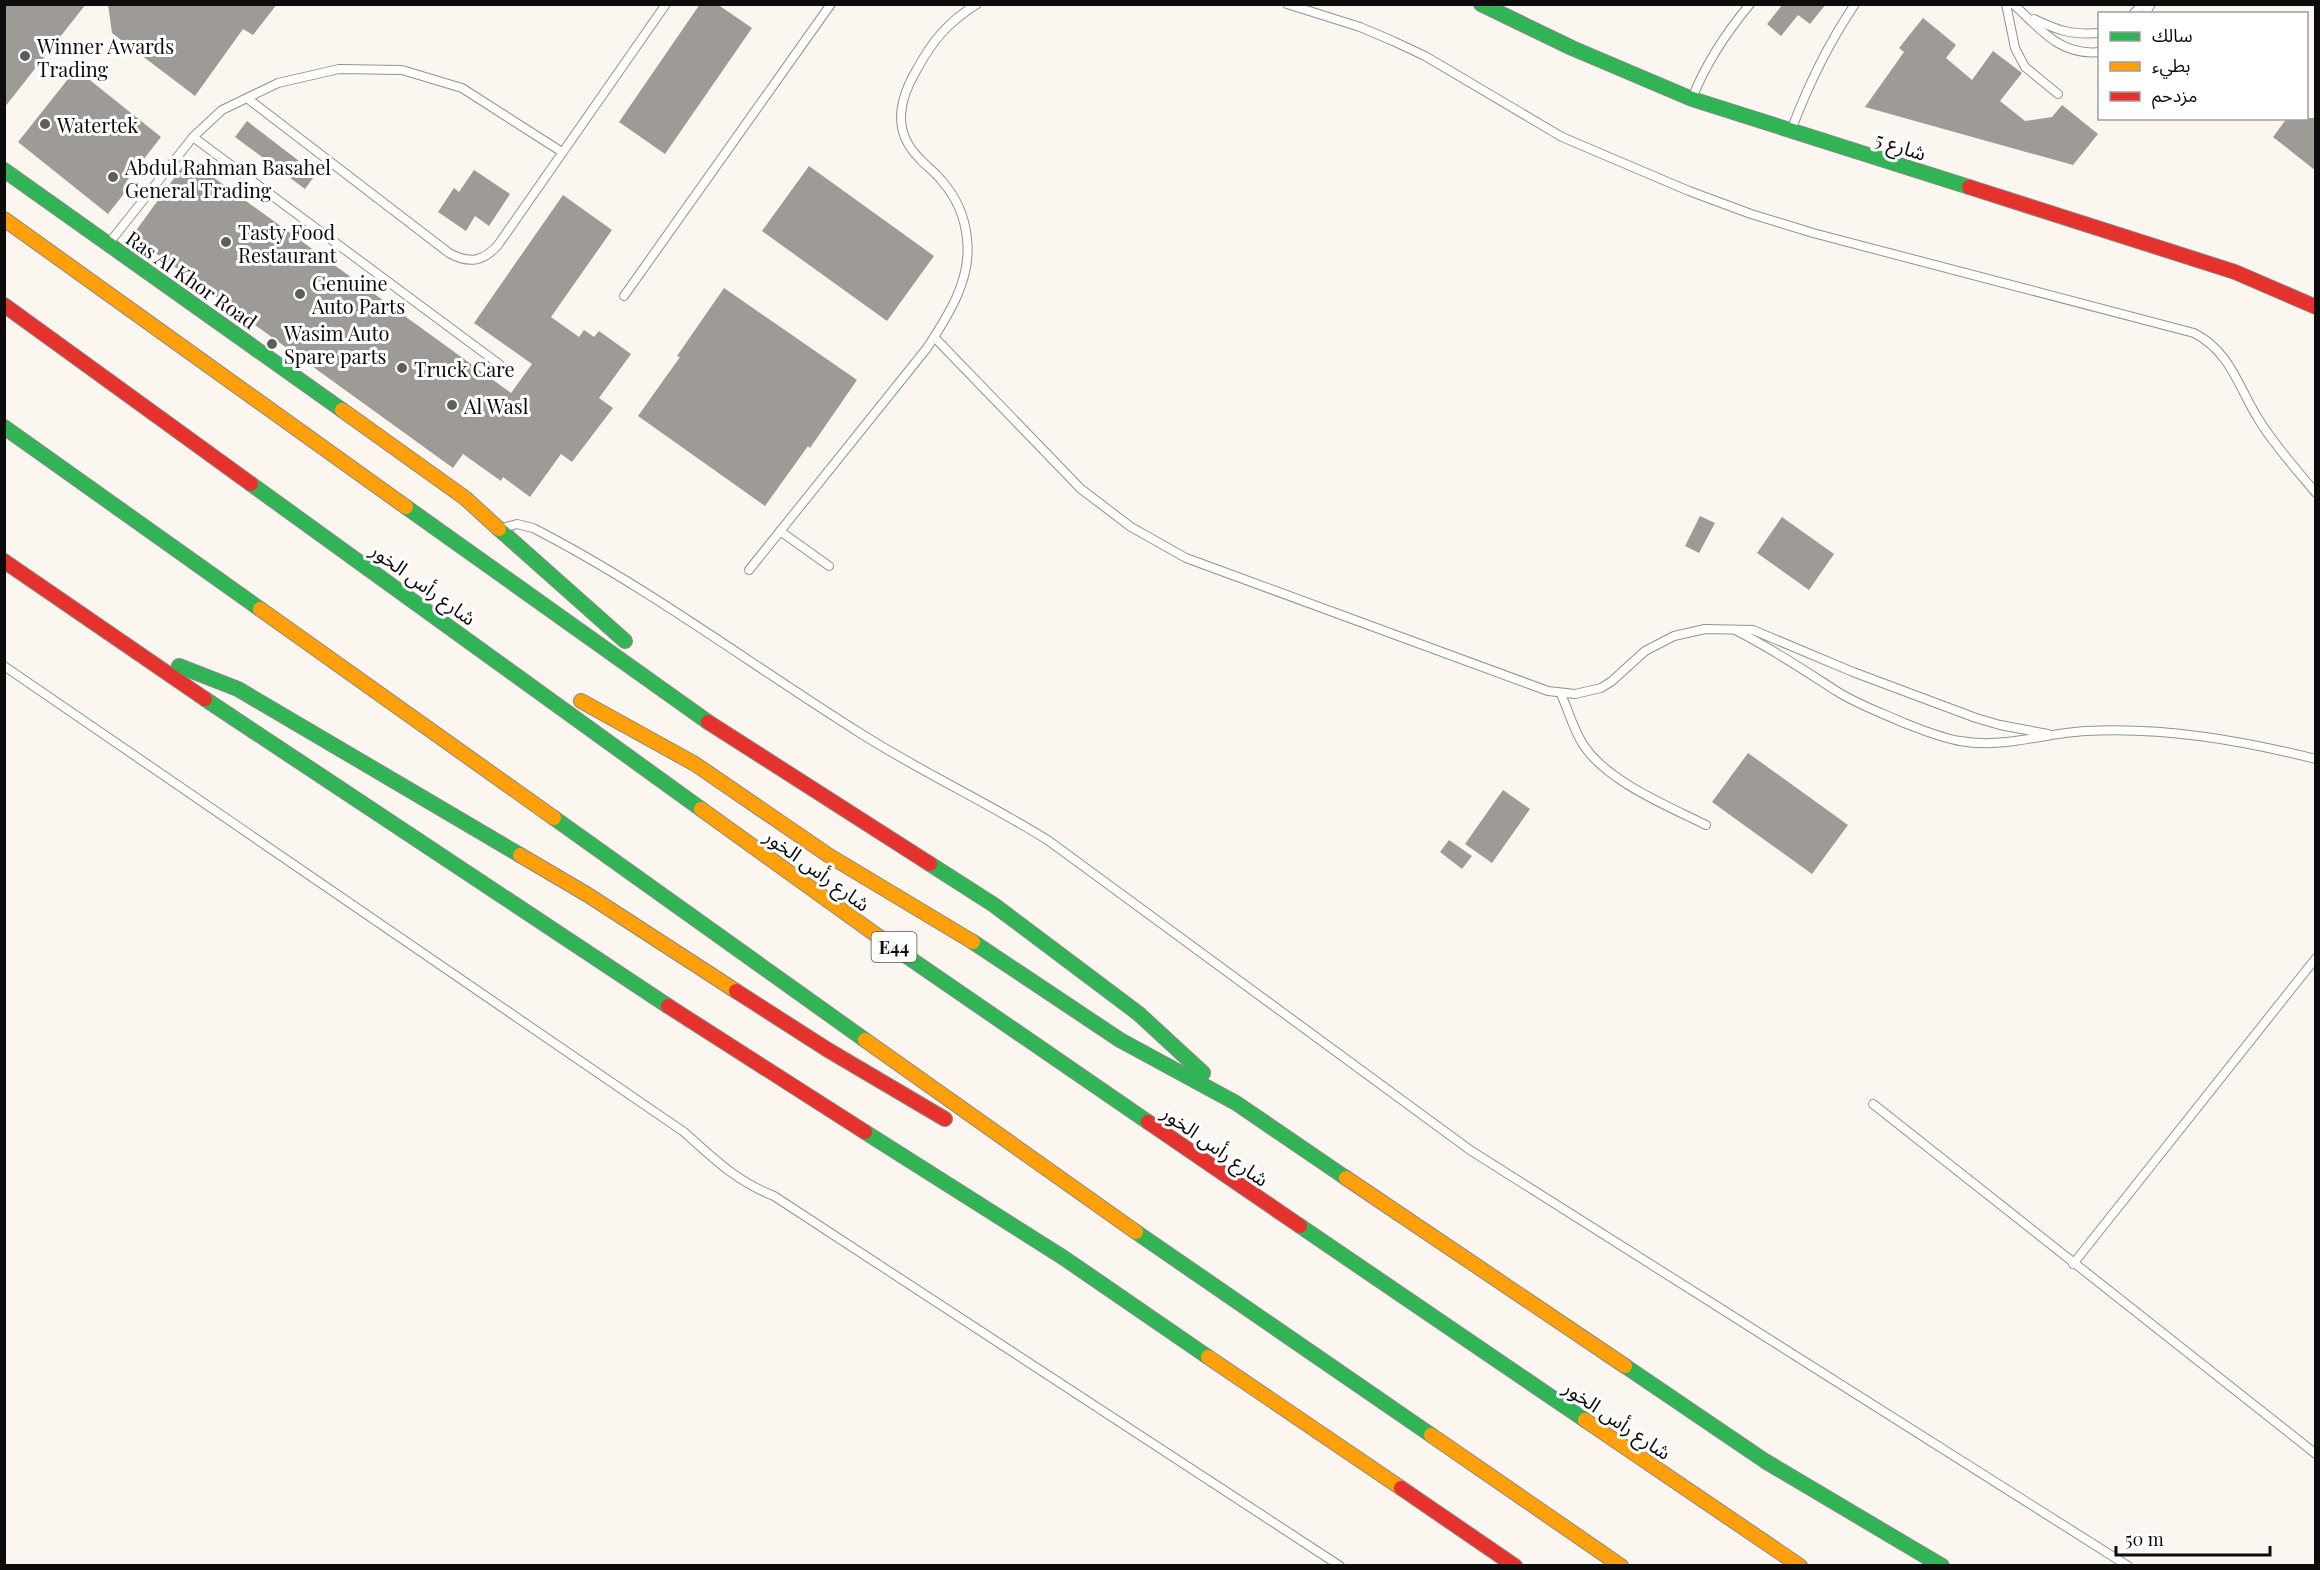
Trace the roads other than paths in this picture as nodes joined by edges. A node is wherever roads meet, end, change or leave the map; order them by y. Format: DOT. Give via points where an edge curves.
graph roads {
  1 [pos="666,4"];
  2 [pos="831,4"];
  3 [pos="977,4"];
  4 [pos="1287,4"];
  5 [pos="1481,4"];
  6 [pos="1750,4"];
  7 [pos="1855,4"];
  8 [pos="2006,4"];
  9 [pos="2013,4"];
  10 [pos="2023,13"];
  11 [pos="2098,33"];
  12 [pos="2098,52"];
  13 [pos="2058,94"];
  14 [pos="248,98"];
  15 [pos="1692,99"];
  16 [pos="1791,131"];
  17 [pos="193,137"];
  18 [pos="562,152"];
  19 [pos="4,170"];
  20 [pos="4,219"];
  21 [pos="109,244"];
  22 [pos="624,296"];
  23 [pos="4,305"];
  24 [pos="2316,307"];
  25 [pos="934,337"];
  26 [pos="499,364"];
  27 [pos="4,427"];
  28 [pos="2316,493"];
  29 [pos="500,529"];
  30 [pos="780,531"];
  31 [pos="4,561"];
  32 [pos="829,566"];
  33 [pos="749,570"];
  34 [pos="1737,631"];
  35 [pos="468,639"];
  36 [pos="123,644"];
  37 [pos="639,651"];
  38 [pos="4,666"];
  39 [pos="1562,694"];
  40 [pos="743,729"];
  41 [pos="2048,734"];
  42 [pos="2316,759"];
  43 [pos="788,773"];
  44 [pos="1706,825"];
  45 [pos="2316,958"];
  46 [pos="1236,1103"];
  47 [pos="1873,1104"];
  48 [pos="962,1128"];
  49 [pos="982,1140"];
  50 [pos="1117,1219"];
  51 [pos="2073,1264"];
  52 [pos="2316,1454"];
  53 [pos="1765,1461"];
  54 [pos="1340,1566"];
  55 [pos="1515,1566"];
  56 [pos="1621,1566"];
  57 [pos="1800,1566"];
  58 [pos="1914,1566"];
  59 [pos="1942,1566"];
  60 [pos="2128,1566"];
  1 -- 18 [label="lane"];
  2 -- 22 [label="lane"];
  3 -- 25 [label="lane" via="931,44 906,88 901,111 910,147 952,194 967,238 966,269 952,307"];
  4 -- 28 [label="lane" via="1393,41 1562,137 1740,210 2205,338 2223,354 2259,421"];
  5 -- 15 [label="main road, شارع 5"];
  6 -- 15 [label="lane" via="1716,47"];
  7 -- 16 [label="lane" via="1813,74"];
  8 -- 13 [label="lane" via="2014,48 2025,67"];
  9 -- 10 [label="lane"];
  10 -- 11 [label="lane" via="2076,35"];
  10 -- 12 [label="lane" via="2062,47 2083,54"];
  14 -- 17 [label="lane" via="222,110"];
  14 -- 18 [label="lane" via="278,83 339,69 402,70 462,88"];
  14 -- 18 [label="lane" via="449,253 469,261 480,260 498,244"];
  15 -- 16 [label="main road, شارع 5"];
  16 -- 24 [label="main road, شارع 5" via="2235,272"];
  17 -- 21 [label="lane"];
  17 -- 26 [label="lane"];
  19 -- 21 [label="main road, Ras Al Khor Road"];
  20 -- 43 [label="main road" via="701,718"];
  21 -- 29 [label="main road, Ras Al Khor Road" via="420,465"];
  23 -- 35 [label="main road, شارع رأس الخور / E44"];
  25 -- 30 [label="lane"];
  25 -- 39 [label="lane" via="1081,489 1158,543 1186,558"];
  27 -- 50 [label="main road"];
  29 -- 37 [label="main road, Ras Al Khor Road" via="610,630"];
  29 -- 60 [label="lane" via="525,525 577,550 860,733 1019,823 1078,861 1470,1150"];
  30 -- 32 [label="lane"];
  30 -- 33 [label="lane"];
  31 -- 36 [label="main road"];
  34 -- 39 [label="lane" via="1705,628 1674,636 1645,651 1601,688"];
  34 -- 41 [label="lane" via="1761,632 1976,718"];
  34 -- 41 [label="lane" via="1854,701 1932,734 1990,744"];
  35 -- 46 [label="main road" via="695,764 828,855 984,949 1120,1040"];
  35 -- 57 [label="main road, شارع رأس الخور / E44" via="864,927"];
  36 -- 48 [label="main road" via="238,689 588,895 828,1050"];
  36 -- 55 [label="main road" via="749,1059 1064,1258"];
  38 -- 54 [label="lane" via="684,1132 732,1175 774,1196"];
  39 -- 44 [label="lane" via="1581,742 1599,764 1652,798"];
  40 -- 43 [label="main road"];
  41 -- 42 [label="lane" via="2124,730 2190,734"];
  43 -- 46 [label="main road" via="994,905 1139,1014"];
  45 -- 51 [label="lane"];
  46 -- 53 [label="main road"];
  47 -- 51 [label="lane"];
  49 -- 50 [label="main road"];
  50 -- 56 [label="main road"];
  51 -- 52 [label="lane"];
  53 -- 58 [label="main road"];
  53 -- 59 [label="main road"];
}
